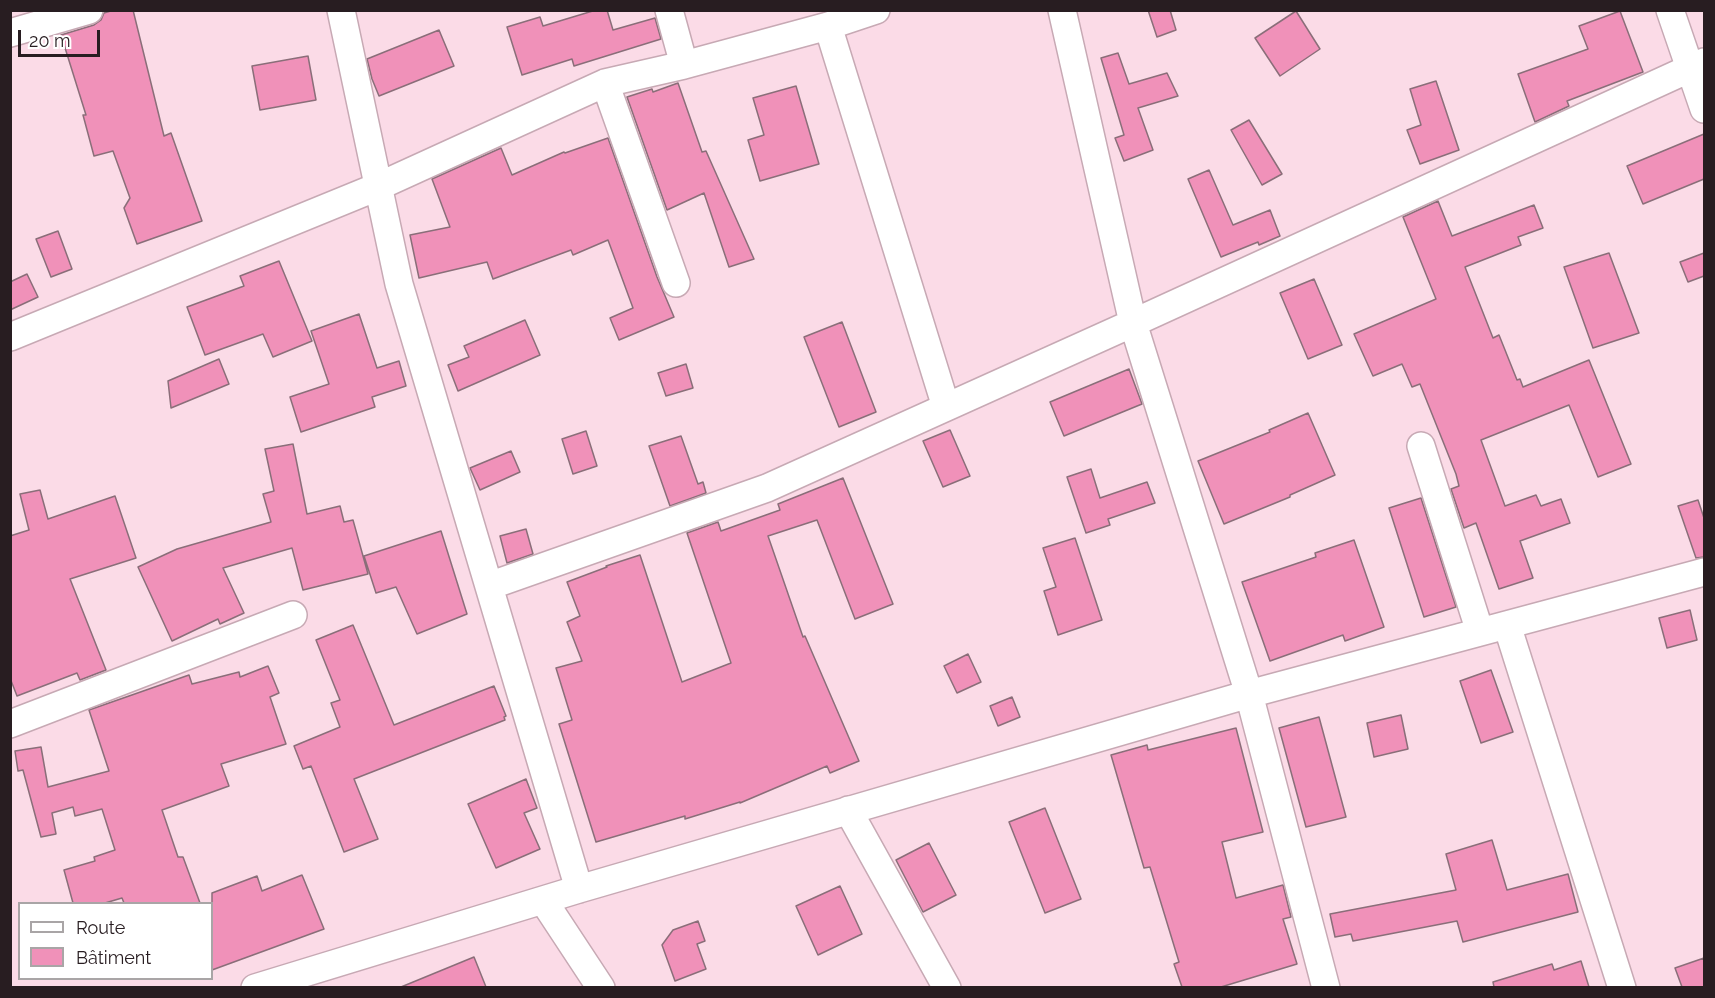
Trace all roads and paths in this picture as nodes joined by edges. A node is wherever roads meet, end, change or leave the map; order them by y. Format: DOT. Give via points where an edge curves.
graph roads {
  1 [pos="89,10"];
  2 [pos="341,10"];
  3 [pos="669,10"];
  4 [pos="876,10"];
  5 [pos="1062,10"];
  6 [pos="1670,10"];
  7 [pos="828,26"];
  8 [pos="10,33"];
  9 [pos="684,65"];
  10 [pos="1698,65"];
  11 [pos="605,83"];
  12 [pos="1704,109"];
  13 [pos="377,187"];
  14 [pos="676,283"];
  15 [pos="1133,324"];
  16 [pos="10,337"];
  17 [pos="946,407"];
  18 [pos="1421,447"];
  19 [pos="1704,572"];
  20 [pos="489,586"];
  21 [pos="293,615"];
  22 [pos="1507,625"];
  23 [pos="1480,632"];
  24 [pos="1249,694"];
  25 [pos="10,723"];
  26 [pos="848,810"];
  27 [pos="579,889"];
  28 [pos="543,900"];
  29 [pos="255,987"];
  30 [pos="601,987"];
  31 [pos="947,987"];
  32 [pos="1326,987"];
  33 [pos="1622,987"];
  1 -- 8 [label="street"];
  2 -- 13 [label="street"];
  3 -- 9 [label="street"];
  4 -- 7 [label="street"];
  5 -- 15 [label="street"];
  6 -- 10 [label="street"];
  7 -- 9 [label="street"];
  7 -- 17 [label="street"];
  9 -- 11 [label="street"];
  10 -- 12 [label="street"];
  10 -- 15 [label="street"];
  11 -- 13 [label="street"];
  11 -- 14 [label="street"];
  13 -- 16 [label="street"];
  13 -- 20 [label="street" via="399,284"];
  15 -- 17 [label="street"];
  15 -- 24 [label="street"];
  17 -- 20 [label="street" via="767,489"];
  18 -- 23 [label="street"];
  19 -- 22 [label="street"];
  20 -- 27 [label="street"];
  21 -- 25 [label="street"];
  22 -- 23 [label="street"];
  22 -- 33 [label="street"];
  23 -- 24 [label="street"];
  24 -- 26 [label="street"];
  24 -- 32 [label="street"];
  26 -- 27 [label="street"];
  26 -- 31 [label="street"];
  27 -- 28 [label="street"];
  28 -- 29 [label="street"];
  28 -- 30 [label="street"];
}
